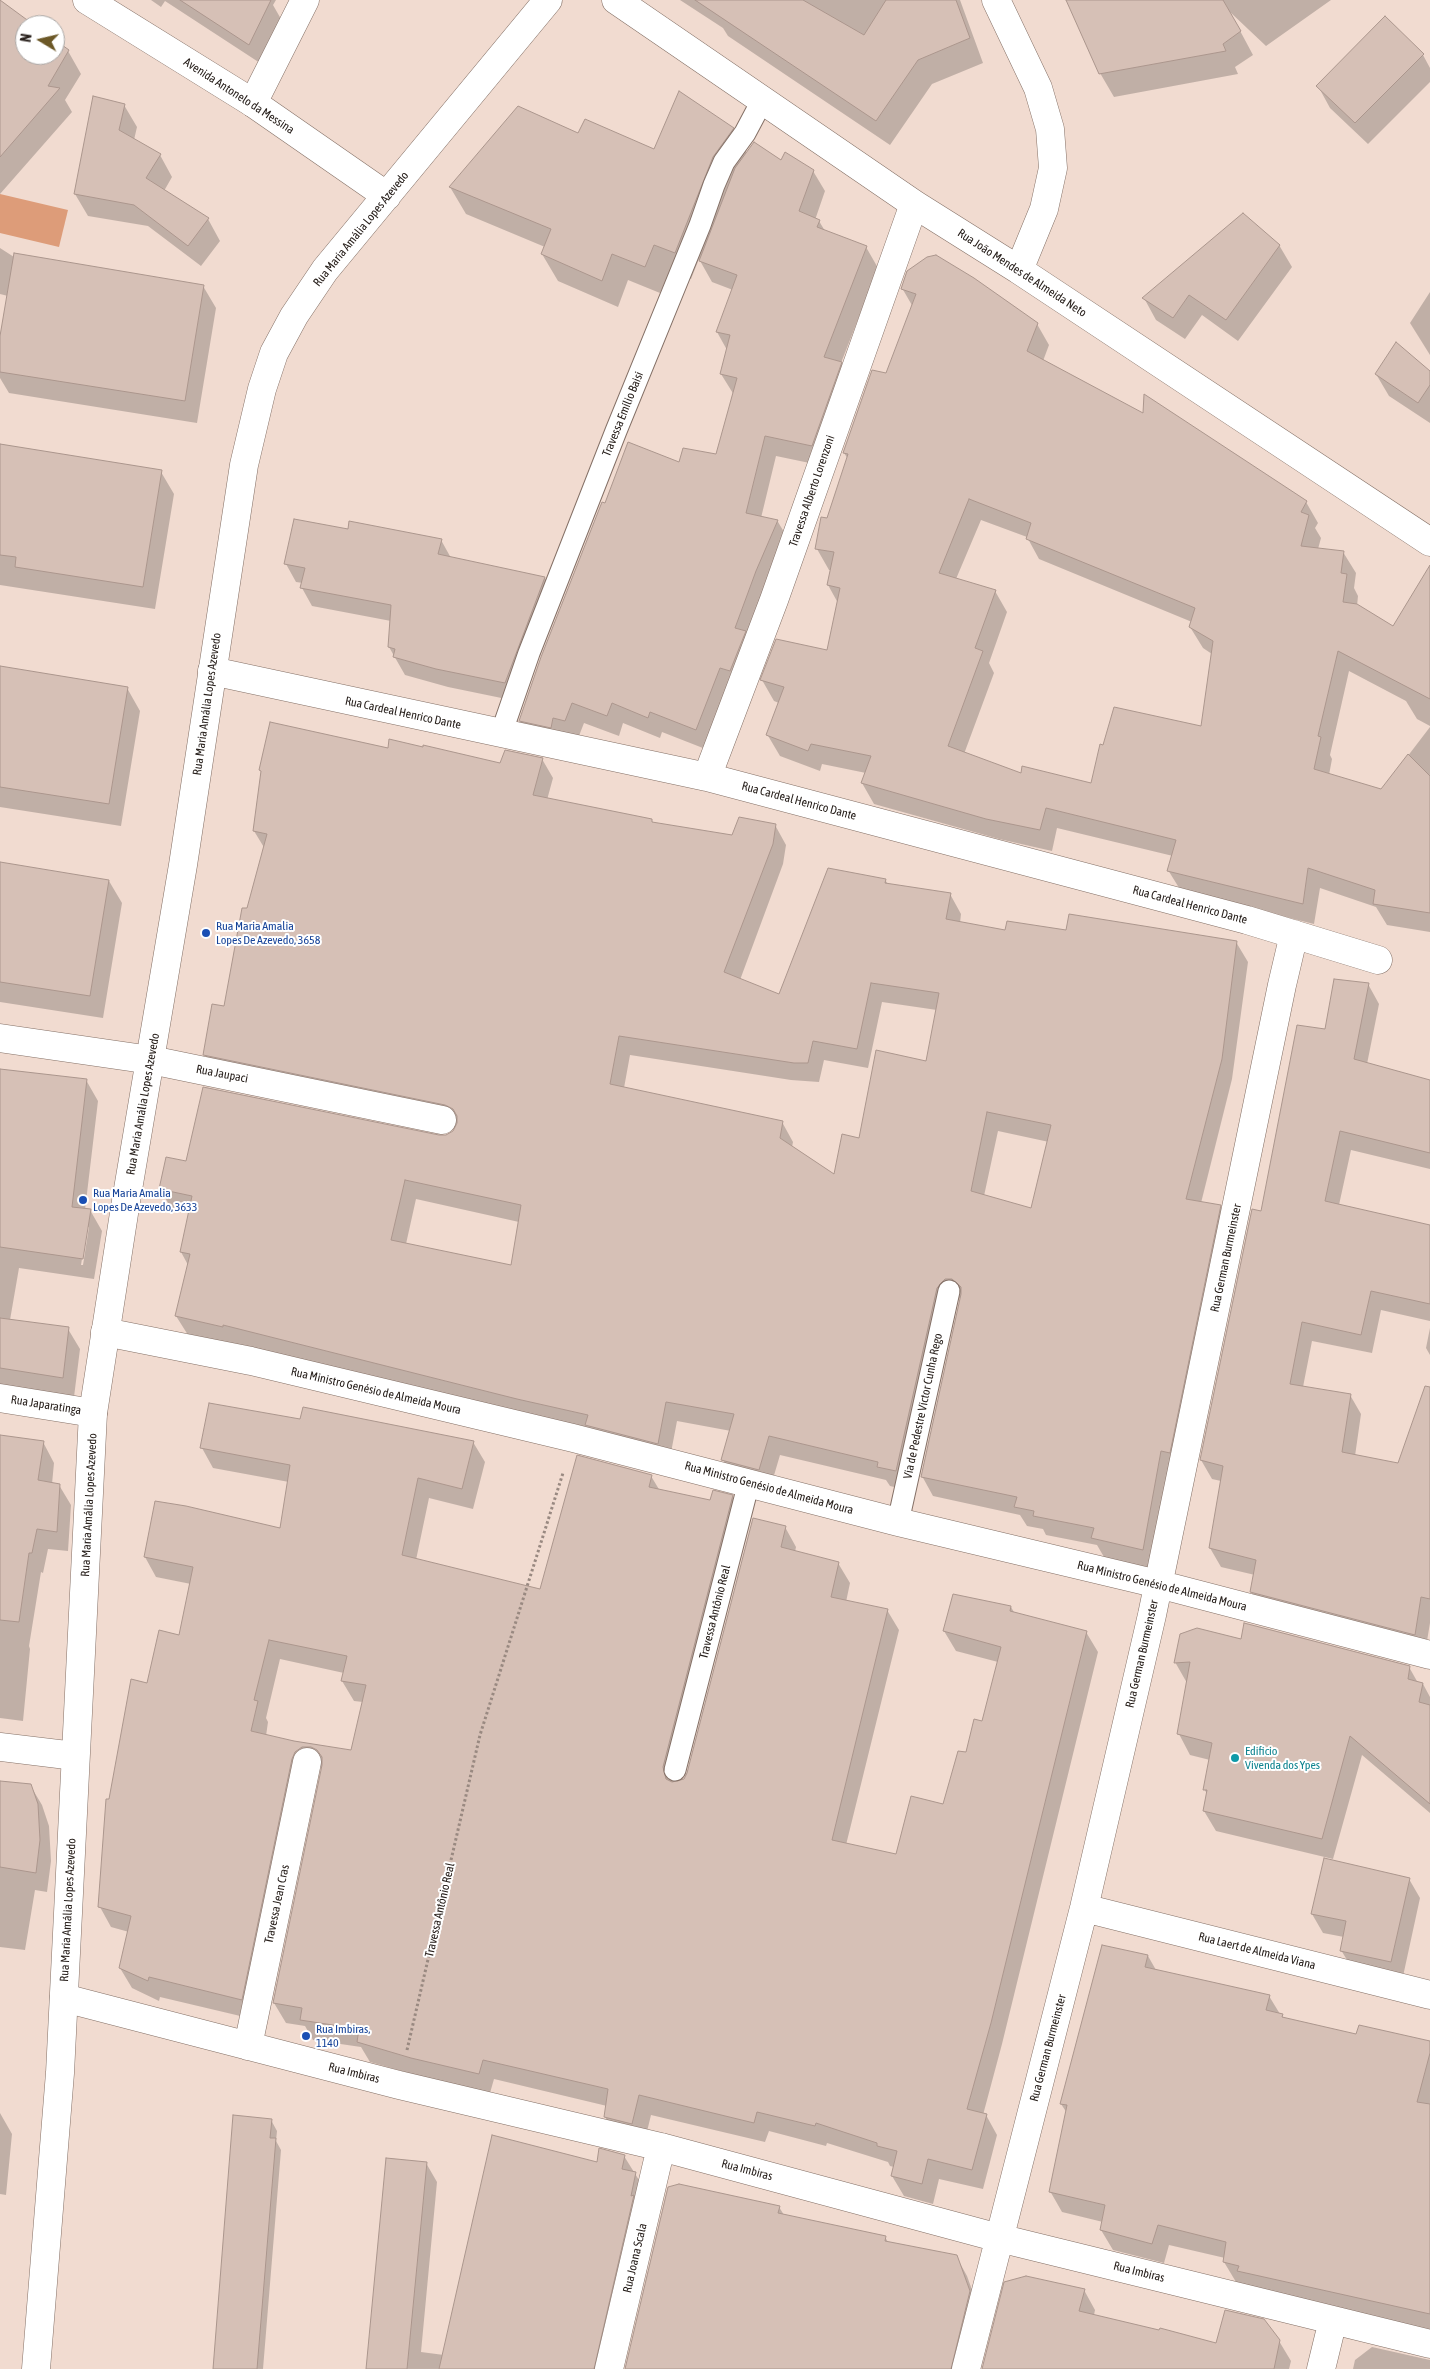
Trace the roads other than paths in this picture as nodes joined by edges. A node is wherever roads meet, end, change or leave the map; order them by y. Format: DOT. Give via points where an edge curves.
graph roads {
  1 [pos="87,0"];
  2 [pos="306,0"];
  3 [pos="548,0"];
  4 [pos="616,0"];
  5 [pos="996,0"];
  6 [pos="762,101"];
  7 [pos="253,103"];
  8 [pos="387,196"];
  9 [pos="914,204"];
  10 [pos="1020,270"];
  11 [pos="1430,542"];
  12 [pos="212,672"];
  13 [pos="501,734"];
  14 [pos="707,777"];
  15 [pos="1294,934"];
  16 [pos="1378,960"];
  17 [pos="0,1038"];
  18 [pos="151,1060"];
  19 [pos="442,1120"];
  20 [pos="949,1291"];
  21 [pos="105,1332"];
  22 [pos="0,1398"];
  23 [pos="93,1412"];
  24 [pos="749,1482"];
  25 [pos="898,1522"];
  26 [pos="1158,1584"];
  27 [pos="1430,1655"];
  28 [pos="0,1748"];
  29 [pos="75,1756"];
  30 [pos="307,1762"];
  31 [pos="674,1770"];
  32 [pos="1084,1908"];
  33 [pos="1430,1995"];
  34 [pos="64,1998"];
  35 [pos="248,2046"];
  36 [pos="661,2147"];
  37 [pos="999,2238"];
  38 [pos="1333,2320"];
  39 [pos="1430,2344"];
  40 [pos="36,2369"];
  41 [pos="609,2369"];
  42 [pos="966,2369"];
  43 [pos="1321,2369"];
  1 -- 7 [label="street, Avenida Antonelo da Messina"];
  2 -- 7 [label="street"];
  3 -- 8 [label="street, Rua Maria Amália Lopes Azevedo"];
  4 -- 6 [label="street, Rua João Mendes de Almeida Neto"];
  5 -- 10 [label="street" via="1038,88 1051,138 1054,168 1044,209"];
  6 -- 9 [label="street, Rua João Mendes de Almeida Neto"];
  6 -- 13 [label="lane, Travessa Emílio Baisi" via="714,184 529,653"];
  7 -- 8 [label="street, Avenida Antonelo da Messina"];
  8 -- 12 [label="street, Rua Maria Amália Lopes Azevedo" via="325,270 274,353 244,465"];
  9 -- 10 [label="street, Rua João Mendes de Almeida Neto"];
  9 -- 14 [label="street, Travessa Alberto Lorenzoni" via="774,600"];
  10 -- 11 [label="street, Rua João Mendes de Almeida Neto"];
  12 -- 13 [label="street, Rua Cardeal Henrico Dante"];
  12 -- 18 [label="street, Rua Maria Amália Lopes Azevedo"];
  13 -- 14 [label="street, Rua Cardeal Henrico Dante"];
  14 -- 15 [label="street, Rua Cardeal Henrico Dante"];
  15 -- 16 [label="street, Rua Cardeal Henrico Dante"];
  15 -- 26 [label="street, Rua German Burmeinster"];
  17 -- 18 [label="street, Rua Jaupaci"];
  18 -- 19 [label="street, Rua Jaupaci"];
  18 -- 21 [label="street, Rua Maria Amália Lopes Azevedo"];
  20 -- 25 [label="lane, Via de Pedestre Victor Cunha Rego"];
  21 -- 23 [label="street, Rua Maria Amália Lopes Azevedo"];
  21 -- 24 [label="street, Rua Ministro Genésio de Almeida Moura" via="251,1361"];
  22 -- 23 [label="street, Rua Japaratinga"];
  23 -- 29 [label="street, Rua Maria Amália Lopes Azevedo"];
  24 -- 25 [label="street, Rua Ministro Genésio de Almeida Moura"];
  24 -- 31 [label="lane, Travessa Antônio Real"];
  25 -- 26 [label="street, Rua Ministro Genésio de Almeida Moura"];
  26 -- 27 [label="street, Rua Ministro Genésio de Almeida Moura"];
  26 -- 32 [label="street, Rua German Burmeinster"];
  28 -- 29 [label="street"];
  29 -- 34 [label="street, Rua Maria Amália Lopes Azevedo"];
  30 -- 35 [label="street, Travessa Jean Cras"];
  32 -- 33 [label="street, Rua Laert de Almeida Viana"];
  32 -- 37 [label="street, Rua German Burmeinster"];
  34 -- 35 [label="street, Rua Imbiras"];
  34 -- 40 [label="street, Rua Maria Amália Lopes Azevedo"];
  35 -- 36 [label="street, Rua Imbiras"];
  36 -- 37 [label="street, Rua Imbiras"];
  36 -- 41 [label="street, Rua Joana Scala"];
  37 -- 38 [label="street, Rua Imbiras"];
  37 -- 42 [label="street, Rua German Burmeinster"];
  38 -- 39 [label="street, Rua Imbiras"];
  38 -- 43 [label="street"];
}
